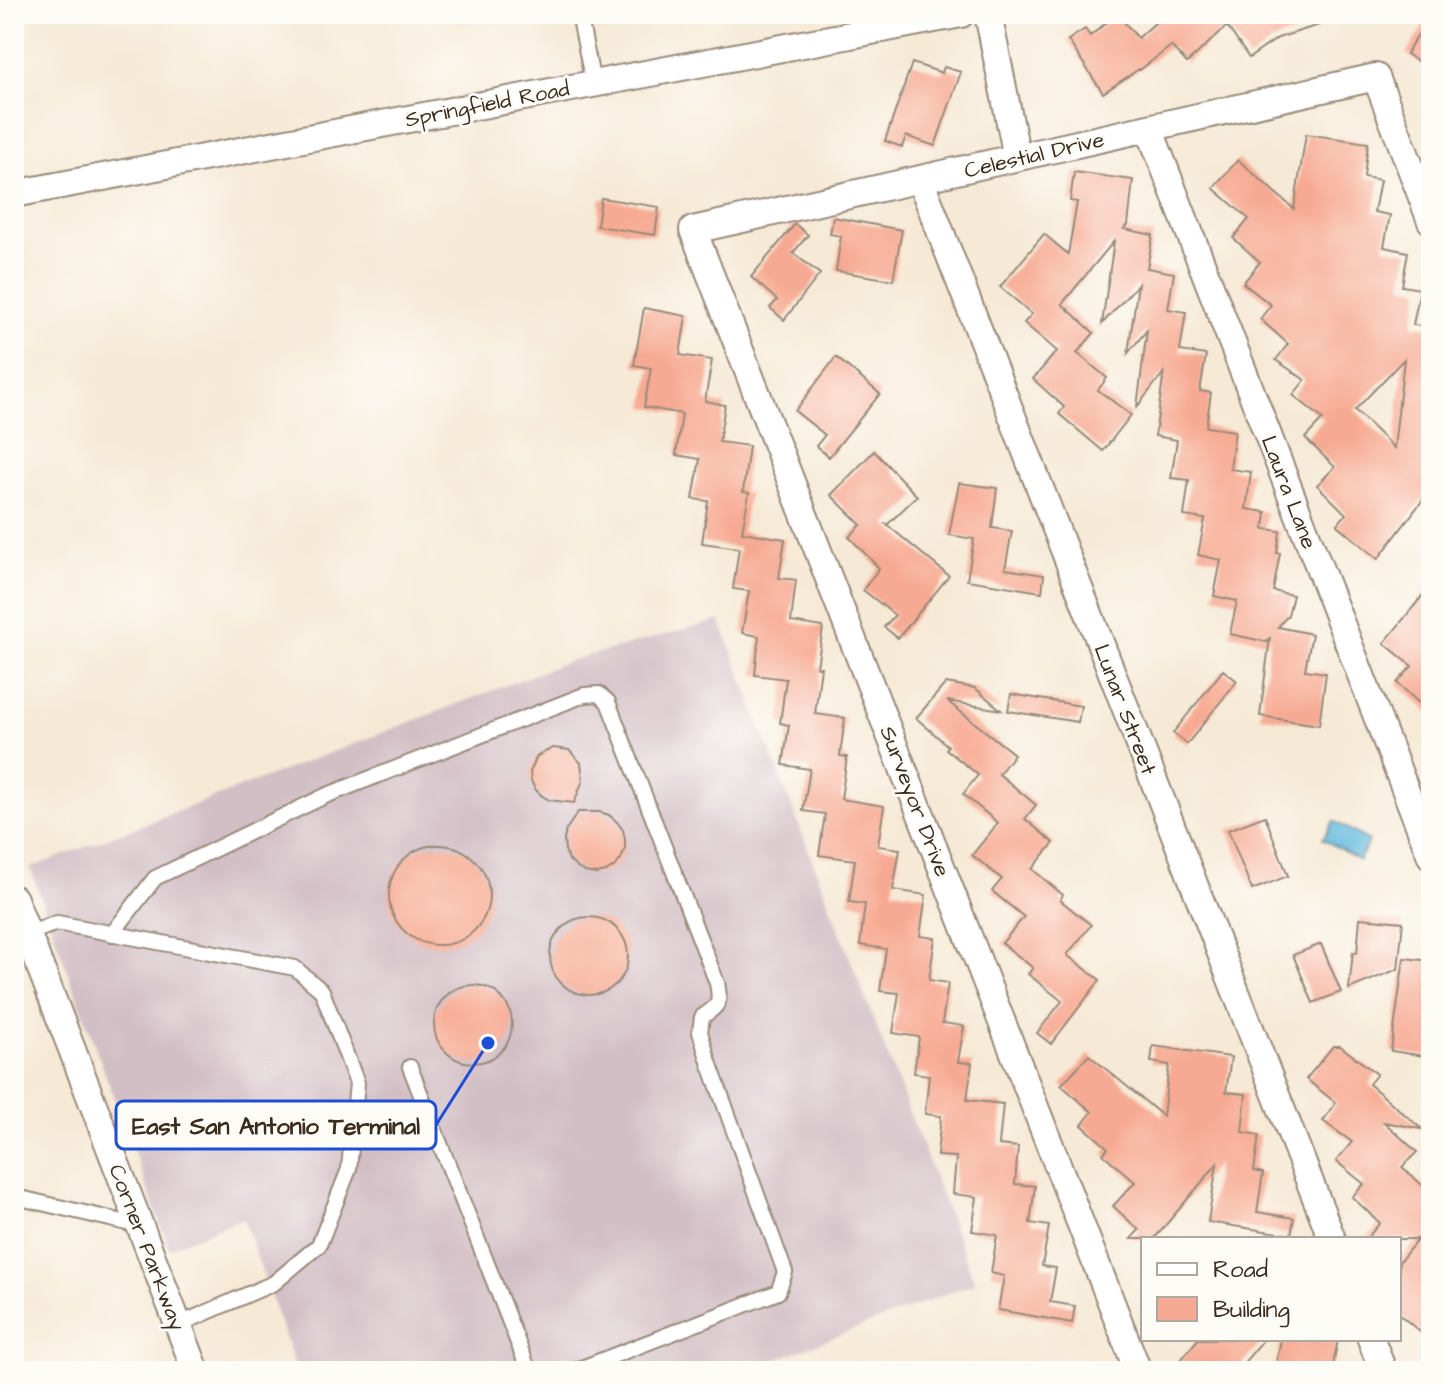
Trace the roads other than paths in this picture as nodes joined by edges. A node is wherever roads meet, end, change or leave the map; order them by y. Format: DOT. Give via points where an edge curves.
graph roads {
  1 [pos="600,14"];
  2 [pos="959,14"];
  3 [pos="988,14"];
  4 [pos="579,16"];
  5 [pos="593,83"];
  6 [pos="1149,128"];
  7 [pos="1017,157"];
  8 [pos="920,179"];
  9 [pos="14,194"];
  10 [pos="1431,221"];
  11 [pos="693,230"];
  12 [pos="1431,856"];
  13 [pos="14,899"];
  14 [pos="27,934"];
  15 [pos="112,934"];
  16 [pos="410,1067"];
  17 [pos="14,1188"];
  18 [pos="140,1226"];
  19 [pos="1331,1237"];
  20 [pos="178,1325"];
  21 [pos="1372,1341"];
  22 [pos="196,1371"];
  23 [pos="529,1371"];
  24 [pos="574,1371"];
  25 [pos="1138,1371"];
  26 [pos="1383,1371"];
  1 -- 4 [label="lane"];
  2 -- 5 [label="street, Springfield Road"];
  3 -- 7 [label="street"];
  4 -- 5 [label="lane"];
  5 -- 9 [label="street, Springfield Road"];
  6 -- 7 [label="street, Celestial Drive"];
  6 -- 10 [label="street, Celestial Drive" via="1376,77"];
  6 -- 12 [label="street, Laura Lane"];
  7 -- 8 [label="street, Celestial Drive"];
  8 -- 11 [label="street, Celestial Drive"];
  8 -- 19 [label="street, Lunar Street"];
  11 -- 25 [label="street, Surveyor Drive"];
  13 -- 14 [label="street, Corner Parkway"];
  14 -- 15 [label="lane" via="57,923"];
  14 -- 18 [label="street, Corner Parkway"];
  15 -- 20 [label="lane" via="295,968 322,991 357,1083 349,1169 319,1245 274,1283"];
  15 -- 24 [label="lane" via="155,878 325,796 584,695 599,694 608,702 717,983 720,999 702,1017 700,1032 785,1272 778,1292"];
  16 -- 23 [label="lane"];
  17 -- 18 [label="lane" via="16,1197"];
  18 -- 20 [label="street, Corner Parkway"];
  20 -- 22 [label="street, Corner Parkway"];
  21 -- 26 [label="street"];
}
